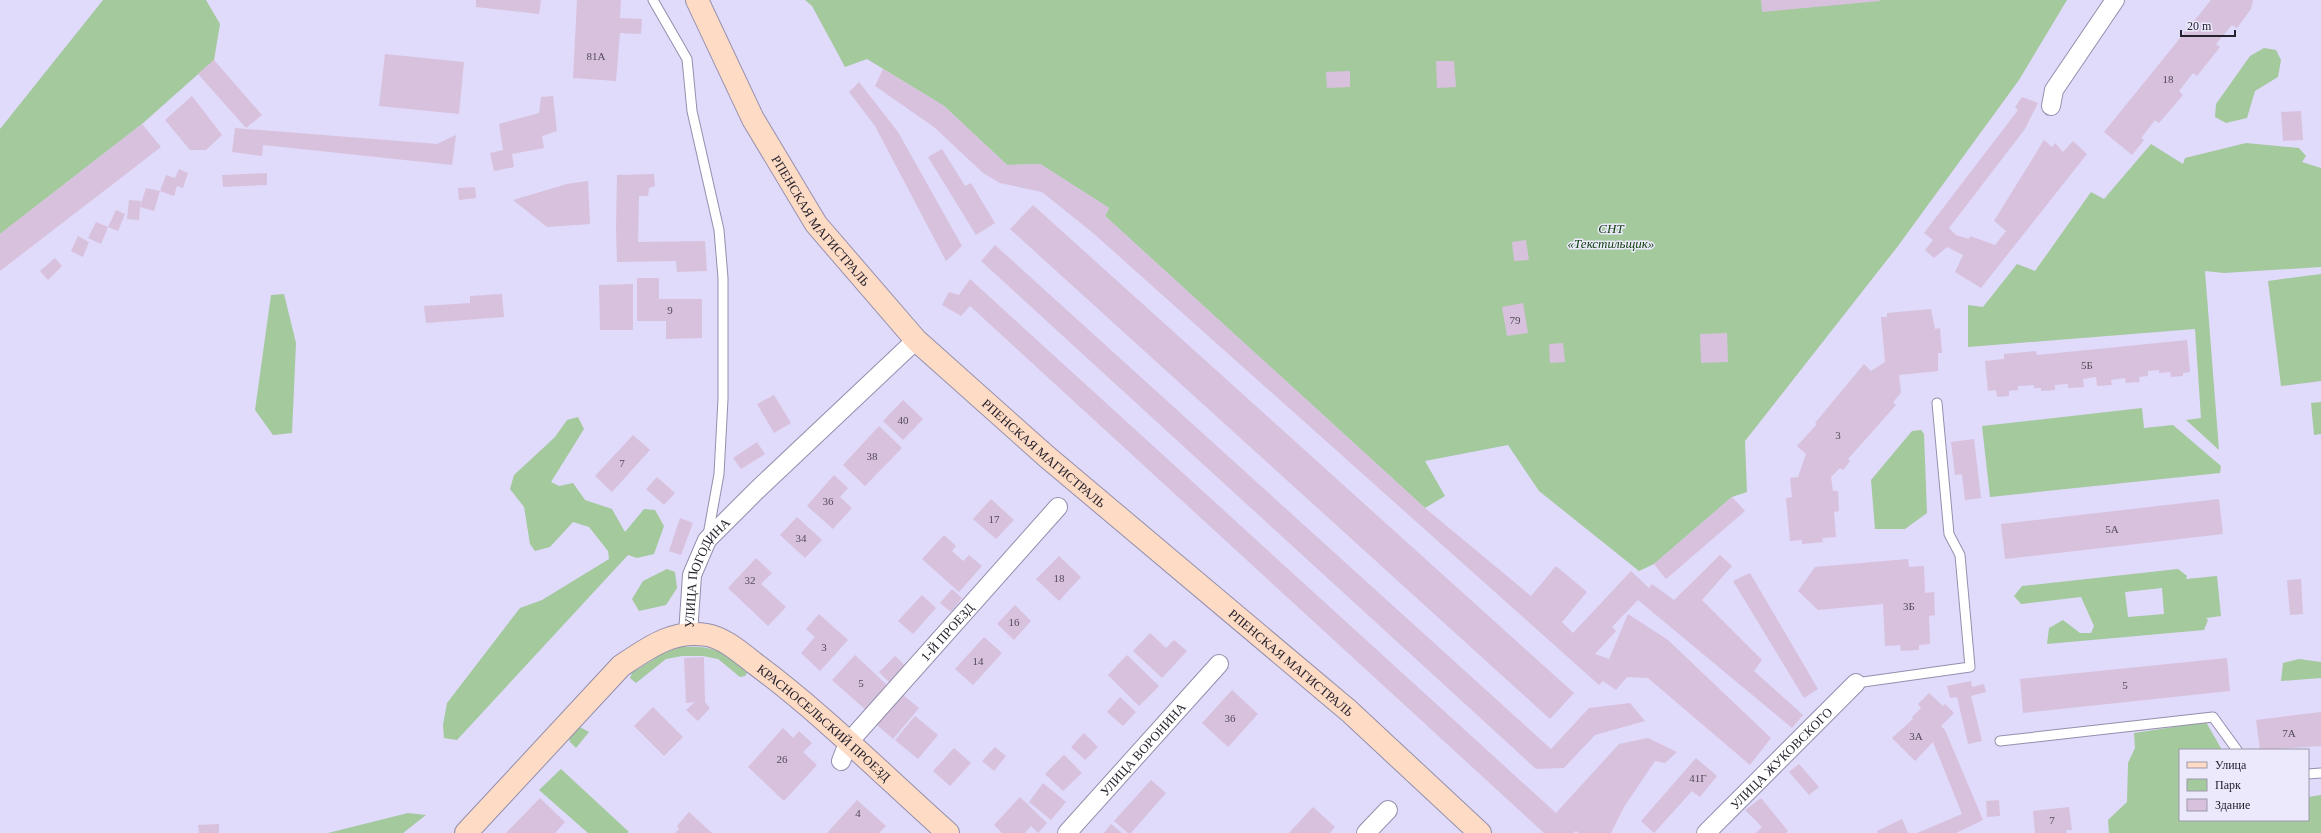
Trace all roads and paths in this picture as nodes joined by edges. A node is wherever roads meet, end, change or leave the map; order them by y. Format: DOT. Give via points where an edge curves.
graph roads {
  1 [pos="653,0"];
  2 [pos="697,0"];
  3 [pos="2115,0"];
  4 [pos="2051,106"];
  5 [pos="916,340"];
  6 [pos="1937,403"];
  7 [pos="1058,507"];
  8 [pos="707,540"];
  9 [pos="688,634"];
  10 [pos="1219,664"];
  11 [pos="1856,683"];
  12 [pos="2000,741"];
  13 [pos="2236,749"];
  14 [pos="845,752"];
  15 [pos="2321,773"];
  16 [pos="2309,774"];
  17 [pos="1388,810"];
  18 [pos="466,833"];
  19 [pos="948,833"];
  20 [pos="1067,833"];
  21 [pos="1366,833"];
  22 [pos="1480,833"];
  23 [pos="1706,833"];
  1 -- 8 [label="lane" via="687,59 692,111 719,230 723,278 723,399 719,474"];
  2 -- 5 [label="main road, РПЕНСКАЯ МАГИСТРАЛЬ" via="753,119 816,224"];
  3 -- 4 [label="street" via="2054,90"];
  5 -- 8 [label="street, УЛИЦА ПОГОДИНА"];
  5 -- 22 [label="main road, РПЕНСКАЯ МАГИСТРАЛЬ" via="1046,456 1349,711"];
  6 -- 11 [label="lane" via="1949,534 1960,555 1970,667"];
  7 -- 14 [label="street, 1-Й ПРОЕЗД"];
  8 -- 9 [label="street, УЛИЦА ПОГОДИНА" via="692,575"];
  9 -- 14 [label="main road, КРАСНОСЕЛЬСКИЙ ПРОЕЗД" via="708,635 729,644 784,685"];
  9 -- 18 [label="main road, УЛИЦА ПОГОДИНА" via="668,637 621,666"];
  10 -- 20 [label="street, УЛИЦА ВОРОНИНА"];
  11 -- 23 [label="street, УЛИЦА ЖУКОВСКОГО"];
  12 -- 13 [label="lane" via="2213,716"];
  14 -- 19 [label="main road, КРАСНОСЕЛЬСКИЙ ПРОЕЗД"];
  15 -- 16 [label="lane"];
  17 -- 21 [label="street"];
}
